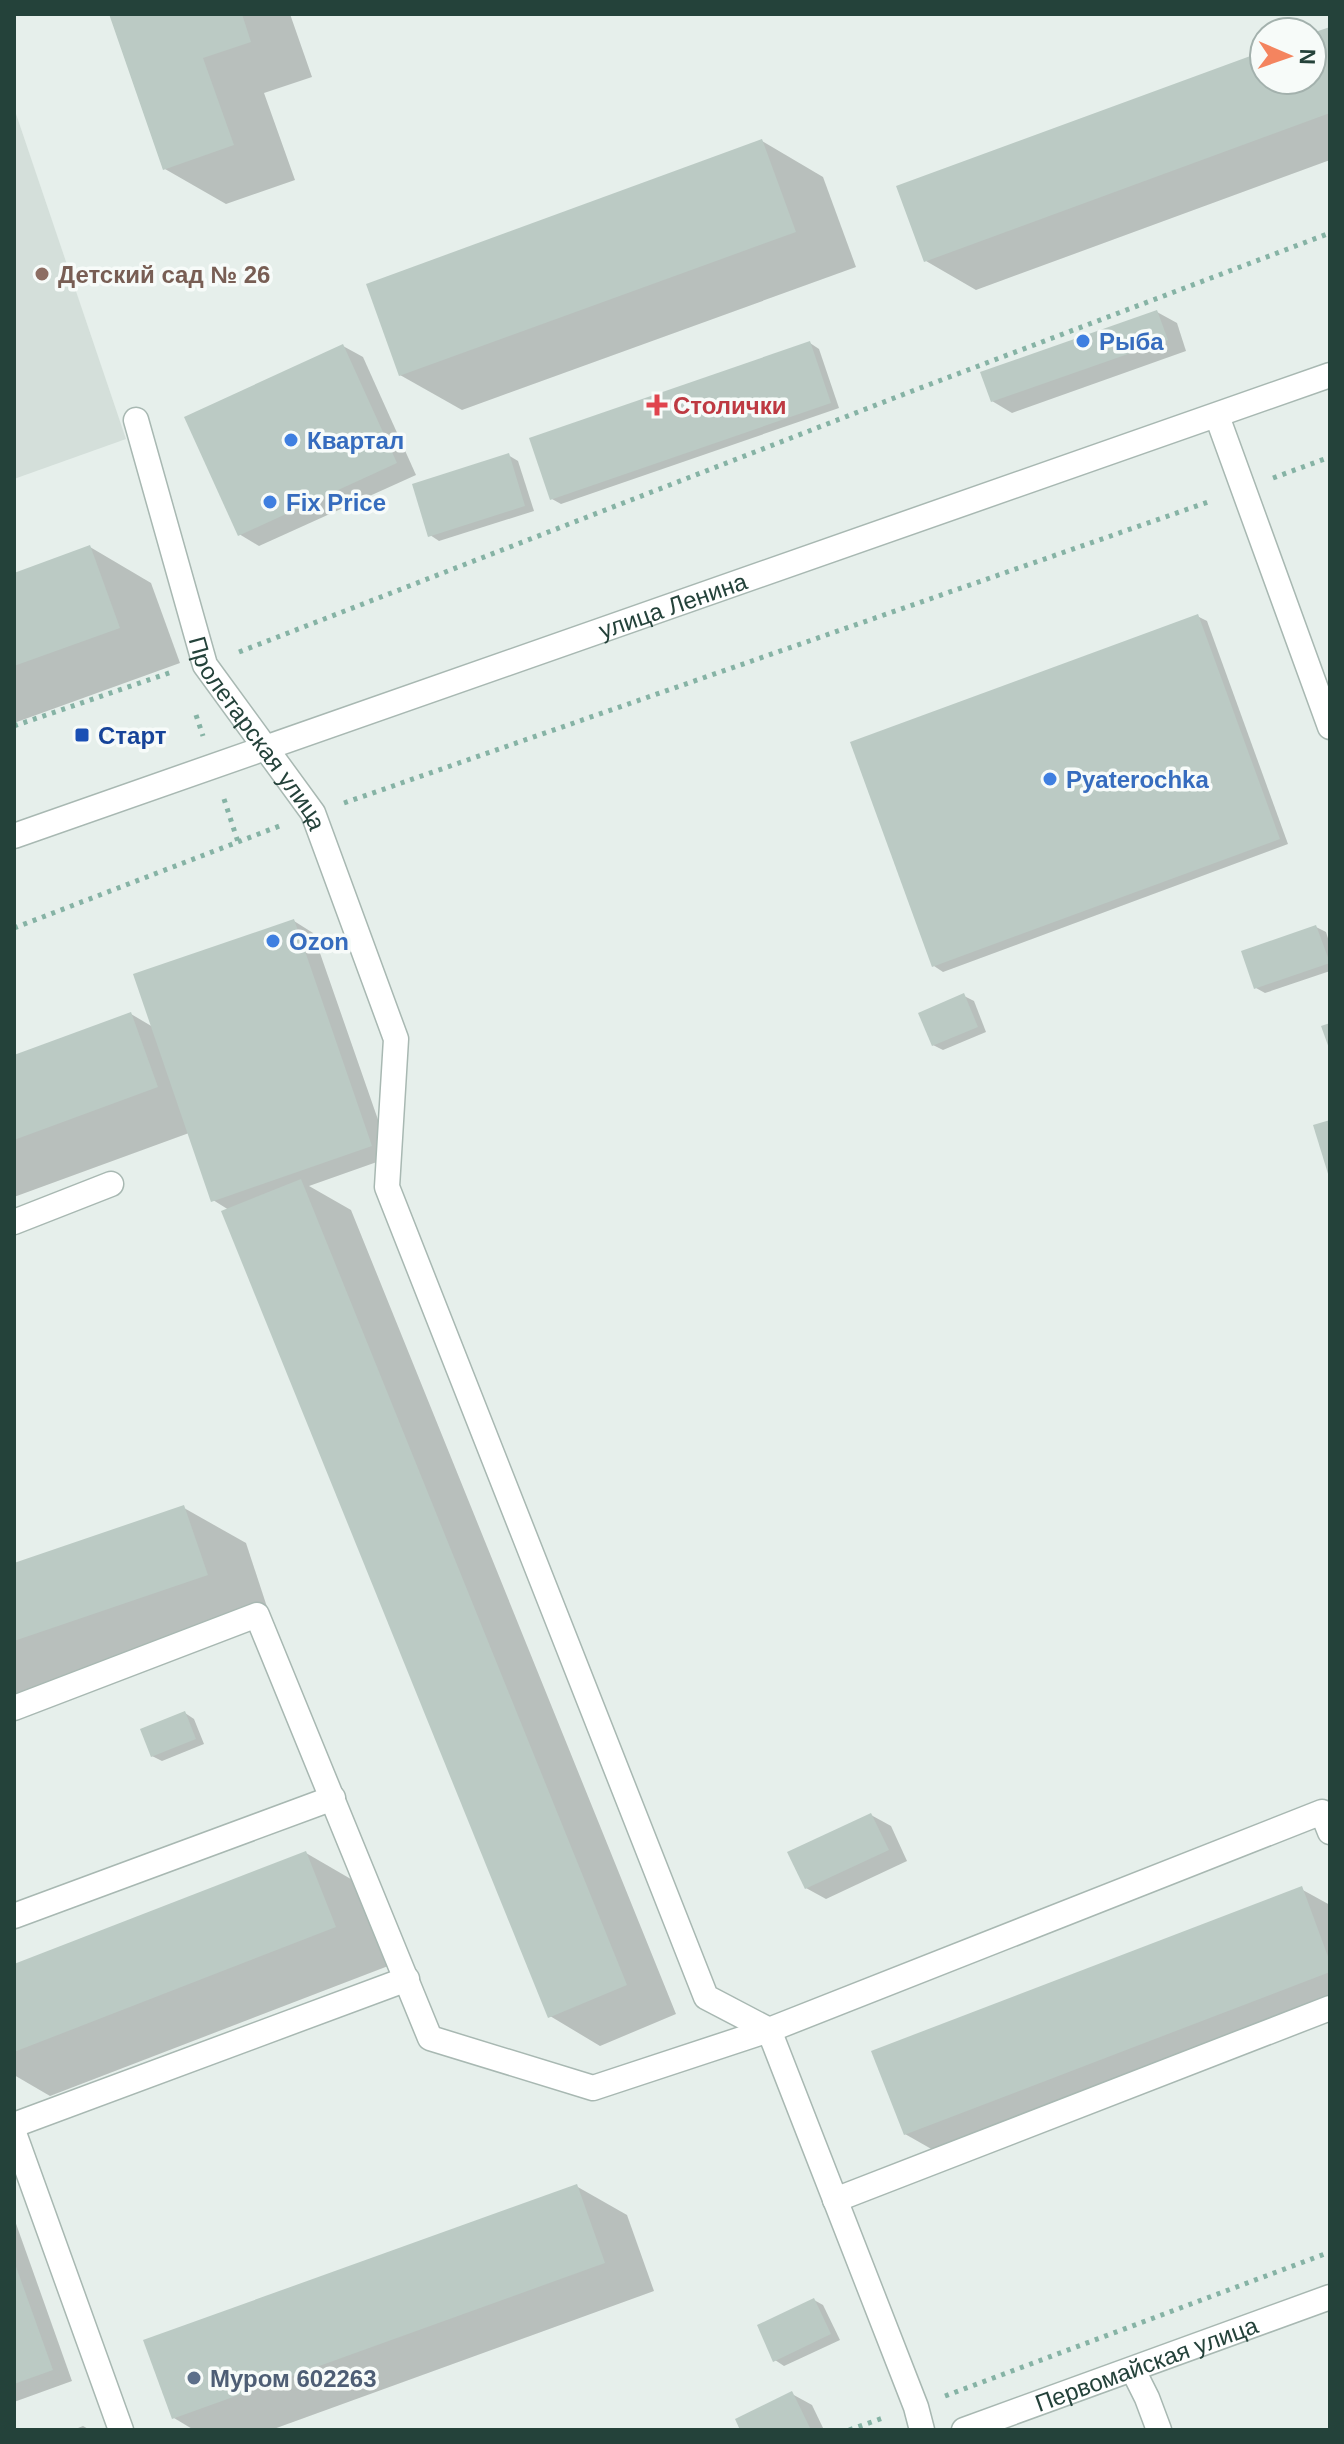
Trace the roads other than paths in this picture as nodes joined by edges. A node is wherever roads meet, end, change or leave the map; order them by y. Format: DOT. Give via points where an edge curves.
graph roads {
  1 [pos="1330,375"];
  2 [pos="1217,416"];
  3 [pos="136,420"];
  4 [pos="1330,727"];
  5 [pos="266,747"];
  6 [pos="14,836"];
  7 [pos="111,1184"];
  8 [pos="14,1222"];
  9 [pos="14,1708"];
  10 [pos="333,1798"];
  11 [pos="1330,1832"];
  12 [pos="14,1916"];
  13 [pos="407,1979"];
  14 [pos="1330,2008"];
  15 [pos="769,2030"];
  16 [pos="14,2125"];
  17 [pos="14,2133"];
  18 [pos="835,2200"];
  19 [pos="1330,2297"];
  20 [pos="1133,2370"];
  21 [pos="919,2418"];
  22 [pos="121,2430"];
  23 [pos="964,2430"];
  24 [pos="1159,2430"];
  1 -- 2 [label="street, улица Ленина"];
  2 -- 4 [label="street"];
  2 -- 5 [label="street, улица Ленина"];
  3 -- 5 [label="street, Пролетарская улица" via="205,665"];
  5 -- 6 [label="street, улица Ленина"];
  5 -- 15 [label="street, Пролетарская улица" via="313,813 396,1039 387,1187 706,1997"];
  7 -- 8 [label="street"];
  9 -- 10 [label="street" via="257,1615"];
  10 -- 12 [label="street"];
  10 -- 13 [label="street"];
  11 -- 15 [label="street" via="1322,1812"];
  13 -- 15 [label="street" via="430,2038 593,2088"];
  13 -- 16 [label="street"];
  14 -- 18 [label="street"];
  15 -- 18 [label="street"];
  17 -- 22 [label="street"];
  18 -- 21 [label="street"];
  19 -- 20 [label="street, Первомайская улица"];
  20 -- 23 [label="street, Первомайская улица"];
  20 -- 24 [label="street"];
}
